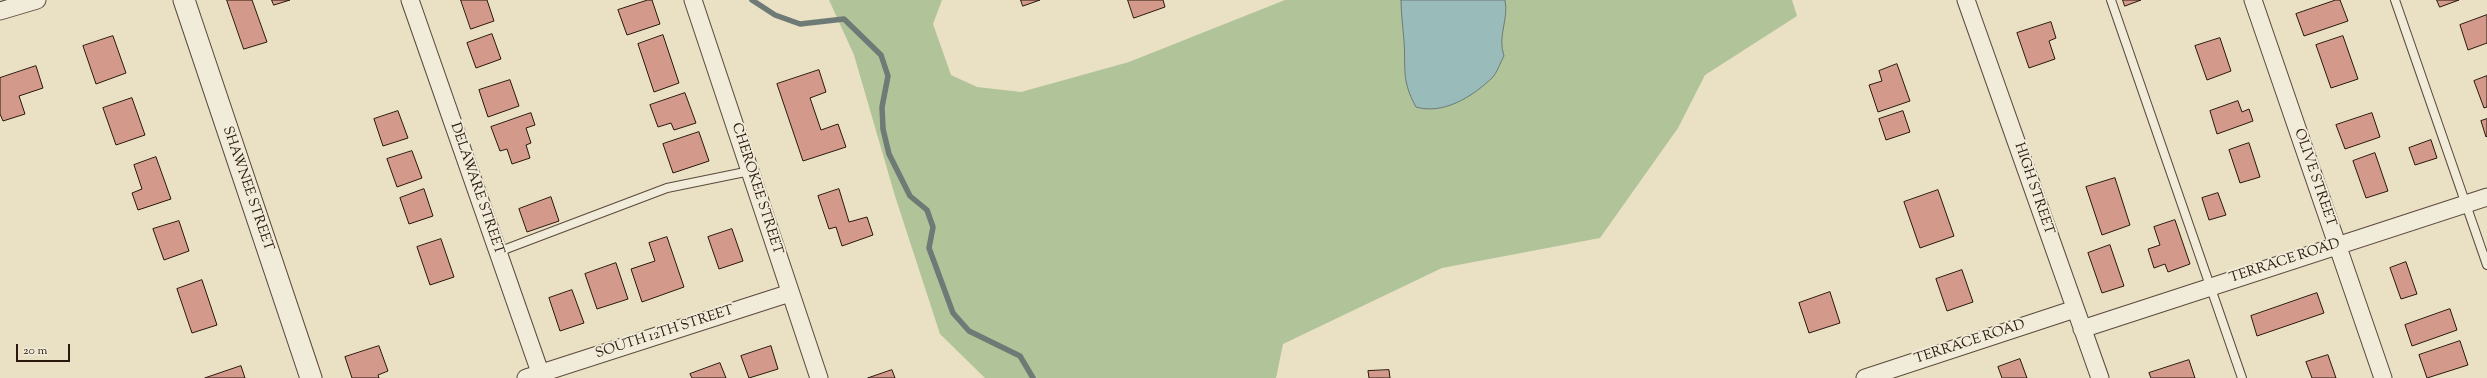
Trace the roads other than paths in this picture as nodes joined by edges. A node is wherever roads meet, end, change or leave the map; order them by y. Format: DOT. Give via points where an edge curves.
graph roads {
  1 [pos="37,0"];
  2 [pos="184,0"];
  3 [pos="410,0"];
  4 [pos="693,0"];
  5 [pos="1966,0"];
  6 [pos="2111,0"];
  7 [pos="2253,0"];
  8 [pos="2395,0"];
  9 [pos="0,11"];
  10 [pos="750,171"];
  11 [pos="2487,196"];
  12 [pos="2465,204"];
  13 [pos="2338,245"];
  14 [pos="498,252"];
  15 [pos="2487,265"];
  16 [pos="2211,286"];
  17 [pos="790,293"];
  18 [pos="2075,309"];
  19 [pos="2082,329"];
  20 [pos="536,376"];
  21 [pos="311,378"];
  22 [pos="819,378"];
  23 [pos="1865,378"];
  24 [pos="2100,378"];
  25 [pos="2242,378"];
  26 [pos="2383,378"];
  1 -- 9 [label="street"];
  2 -- 21 [label="street, SHAWNEE STREET"];
  3 -- 14 [label="street, DELAWARE STREET"];
  4 -- 10 [label="street, CHEROKEE STREET"];
  5 -- 18 [label="street, HIGH STREET"];
  6 -- 16 [label="lane"];
  7 -- 13 [label="street, OLIVE STREET"];
  8 -- 12 [label="lane"];
  10 -- 14 [label="lane" via="667,188"];
  10 -- 17 [label="street, CHEROKEE STREET"];
  11 -- 12 [label="street, TERRACE ROAD"];
  12 -- 13 [label="street, TERRACE ROAD"];
  12 -- 15 [label="lane"];
  13 -- 16 [label="street, TERRACE ROAD"];
  13 -- 26 [label="street, OLIVE STREET"];
  14 -- 20 [label="street, DELAWARE STREET"];
  16 -- 19 [label="street, TERRACE ROAD"];
  16 -- 25 [label="lane"];
  17 -- 20 [label="street, SOUTH 12TH STREET"];
  17 -- 22 [label="street, CHEROKEE STREET"];
  18 -- 19 [label="street, HIGH STREET"];
  18 -- 23 [label="street, TERRACE ROAD"];
  19 -- 24 [label="street, HIGH STREET"];
}
